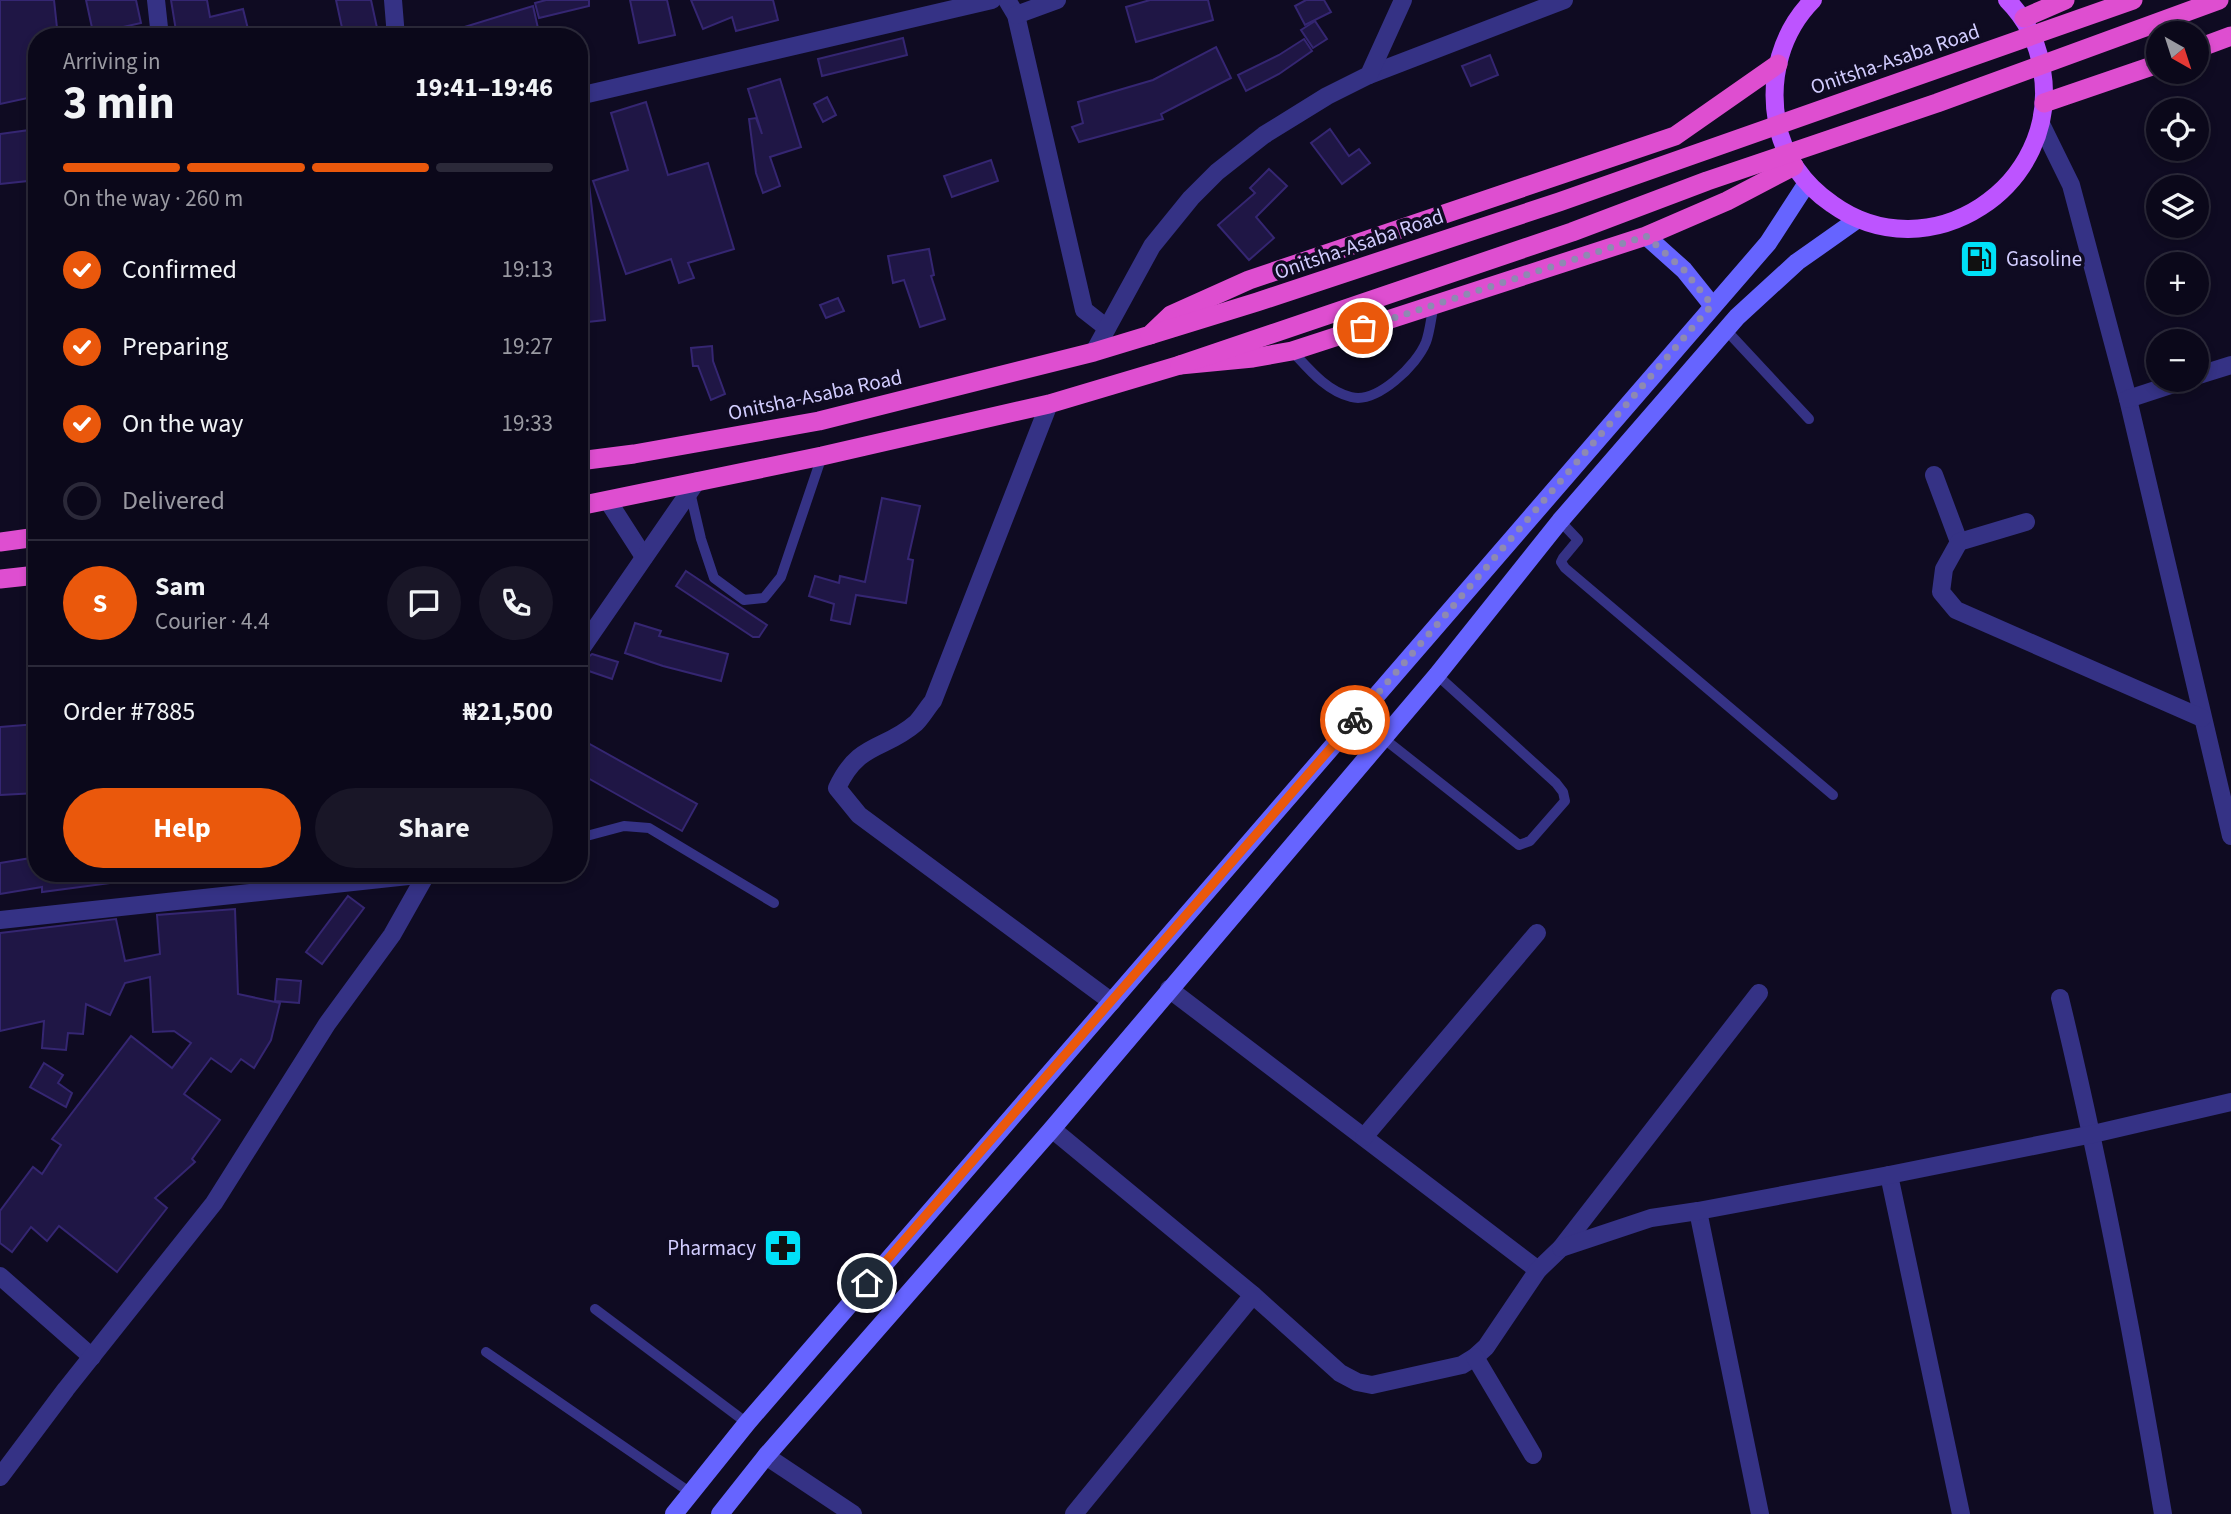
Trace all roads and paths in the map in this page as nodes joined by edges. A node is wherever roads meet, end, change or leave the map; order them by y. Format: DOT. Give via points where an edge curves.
graph roads {
  1 [pos="156,0"];
  2 [pos="394,0"];
  3 [pos="992,0"];
  4 [pos="1056,0"];
  5 [pos="1403,0"];
  6 [pos="1564,0"];
  7 [pos="1813,0"];
  8 [pos="2065,0"];
  9 [pos="2133,0"];
  10 [pos="2219,0"];
  11 [pos="2015,6"];
  12 [pos="1011,8"];
  13 [pos="159,28"];
  14 [pos="396,28"];
  15 [pos="2231,36"];
  16 [pos="2209,45"];
  17 [pos="1778,64"];
  18 [pos="2146,68"];
  19 [pos="1369,75"];
  20 [pos="588,94"];
  21 [pos="2044,103"];
  22 [pos="2041,124"];
  23 [pos="1794,166"];
  24 [pos="1807,183"];
  25 [pos="1858,219"];
  26 [pos="1646,236"];
  27 [pos="1434,305"];
  28 [pos="1712,305"];
  29 [pos="1107,328"];
  30 [pos="1726,330"];
  31 [pos="1150,335"];
  32 [pos="1292,351"];
  33 [pos="1094,352"];
  34 [pos="1180,365"];
  35 [pos="2231,365"];
  36 [pos="2209,372"];
  37 [pos="2149,392"];
  38 [pos="2128,399"];
  39 [pos="1049,404"];
  40 [pos="1809,419"];
  41 [pos="822,456"];
  42 [pos="588,460"];
  43 [pos="1934,475"];
  44 [pos="693,486"];
  45 [pos="608,501"];
  46 [pos="588,504"];
  47 [pos="1560,521"];
  48 [pos="2026,522"];
  49 [pos="28,538"];
  50 [pos="0,542"];
  51 [pos="1959,542"];
  52 [pos="644,557"];
  53 [pos="28,576"];
  54 [pos="0,579"];
  55 [pos="588,639"];
  56 [pos="1437,675"];
  57 [pos="2202,718"];
  58 [pos="1383,738"];
  59 [pos="2224,777"];
  60 [pos="1832,794"];
  61 [pos="588,836"];
  62 [pos="2231,836"];
  63 [pos="353,882"];
  64 [pos="422,882"];
  65 [pos="774,903"];
  66 [pos="0,920"];
  67 [pos="1536,933"];
  68 [pos="1169,989"];
  69 [pos="1759,993"];
  70 [pos="2060,998"];
  71 [pos="1112,1002"];
  72 [pos="2231,1102"];
  73 [pos="1052,1129"];
  74 [pos="2093,1134"];
  75 [pos="1364,1138"];
  76 [pos="1889,1175"];
  77 [pos="1698,1212"];
  78 [pos="1561,1248"];
  79 [pos="1538,1269"];
  80 [pos="0,1276"];
  81 [pos="1253,1295"];
  82 [pos="595,1309"];
  83 [pos="486,1352"];
  84 [pos="92,1357"];
  85 [pos="1475,1357"];
  86 [pos="747,1423"];
  87 [pos="1533,1455"];
  88 [pos="766,1456"];
  89 [pos="0,1477"];
  90 [pos="691,1493"];
  91 [pos="674,1514"];
  92 [pos="720,1514"];
  93 [pos="853,1514"];
  94 [pos="1074,1514"];
  95 [pos="1759,1514"];
  96 [pos="1961,1514"];
  97 [pos="2163,1514"];
  1 -- 13 [label="street"];
  2 -- 14 [label="street"];
  3 -- 20 [label="street"];
  4 -- 12 [label="street"];
  5 -- 19 [label="street"];
  6 -- 19 [label="street"];
  7 -- 17 [label="main road" via="1793,24"];
  8 -- 11 [label="highway"];
  9 -- 31 [label="highway, Onitsha-Asaba Road, bridge" via="1559,202"];
  10 -- 34 [label="highway, bridge" via="1572,232"];
  11 -- 21 [label="main road" via="2041,61"];
  12 -- 29 [label="street" via="1084,310"];
  15 -- 16 [label="highway"];
  17 -- 23 [label="main road" via="1774,106"];
  17 -- 31 [label="highway" via="1675,136 1249,280 1171,316"];
  18 -- 21 [label="highway"];
  19 -- 29 [label="street" via="1264,135 1217,172 1152,246"];
  21 -- 22 [label="main road"];
  22 -- 25 [label="main road" via="2013,180 1962,218 1921,229"];
  22 -- 38 [label="street" via="2071,185"];
  23 -- 24 [label="main road"];
  23 -- 26 [label="highway"];
  24 -- 25 [label="main road" via="1822,198"];
  24 -- 28 [label="main road" via="1768,243"];
  25 -- 30 [label="main road" via="1797,262"];
  26 -- 27 [label="highway"];
  26 -- 28 [label="main road" via="1684,270"];
  27 -- 32 [label="highway"];
  27 -- 32 [label="lane" via="1425,344 1411,365 1390,386 1370,396 1352,398 1321,381"];
  28 -- 71 [label="main road"];
  29 -- 33 [label="street"];
  30 -- 40 [label="lane"];
  30 -- 47 [label="main road"];
  31 -- 33 [label="highway, Onitsha-Asaba Road"];
  32 -- 34 [label="highway"];
  33 -- 42 [label="highway, Onitsha-Asaba Road" via="819,421"];
  34 -- 39 [label="highway"];
  35 -- 36 [label="street"];
  37 -- 38 [label="street"];
  38 -- 57 [label="street"];
  39 -- 41 [label="highway"];
  39 -- 71 [label="street" via="933,701 916,723 864,752 846,769 837,788 859,815"];
  41 -- 44 [label="highway"];
  41 -- 44 [label="lane" via="781,577 764,598 744,600 714,578 701,539"];
  43 -- 51 [label="street"];
  44 -- 45 [label="highway"];
  44 -- 52 [label="street"];
  45 -- 46 [label="highway"];
  45 -- 52 [label="street"];
  47 -- 56 [label="main road"];
  47 -- 60 [label="lane" via="1578,540 1561,562 1565,568"];
  48 -- 51 [label="street"];
  49 -- 50 [label="highway"];
  51 -- 57 [label="street" via="1944,569 1941,592 1956,610"];
  52 -- 55 [label="street"];
  53 -- 54 [label="highway"];
  56 -- 58 [label="main road"];
  56 -- 58 [label="lane" via="1563,792 1564,801 1530,841 1519,845"];
  57 -- 59 [label="street"];
  58 -- 68 [label="main road"];
  59 -- 62 [label="street"];
  61 -- 65 [label="lane" via="624,826 649,828"];
  63 -- 66 [label="street"];
  64 -- 84 [label="street" via="214,1203"];
  67 -- 75 [label="street"];
  68 -- 73 [label="main road"];
  68 -- 75 [label="street"];
  69 -- 78 [label="street"];
  70 -- 74 [label="street"];
  71 -- 86 [label="main road"];
  72 -- 74 [label="street"];
  73 -- 81 [label="street"];
  73 -- 88 [label="main road"];
  74 -- 76 [label="street"];
  74 -- 97 [label="street"];
  75 -- 79 [label="street"];
  76 -- 77 [label="street"];
  76 -- 96 [label="street"];
  77 -- 78 [label="street" via="1651,1218"];
  77 -- 95 [label="street"];
  78 -- 79 [label="street"];
  79 -- 85 [label="street"];
  80 -- 84 [label="street"];
  81 -- 85 [label="street" via="1340,1373 1357,1382 1372,1385 1462,1365"];
  81 -- 94 [label="street"];
  82 -- 86 [label="lane"];
  83 -- 90 [label="lane"];
  84 -- 89 [label="street"];
  85 -- 87 [label="street"];
  86 -- 90 [label="main road"];
  88 -- 92 [label="main road"];
  88 -- 93 [label="street"];
  90 -- 91 [label="main road"];
}
